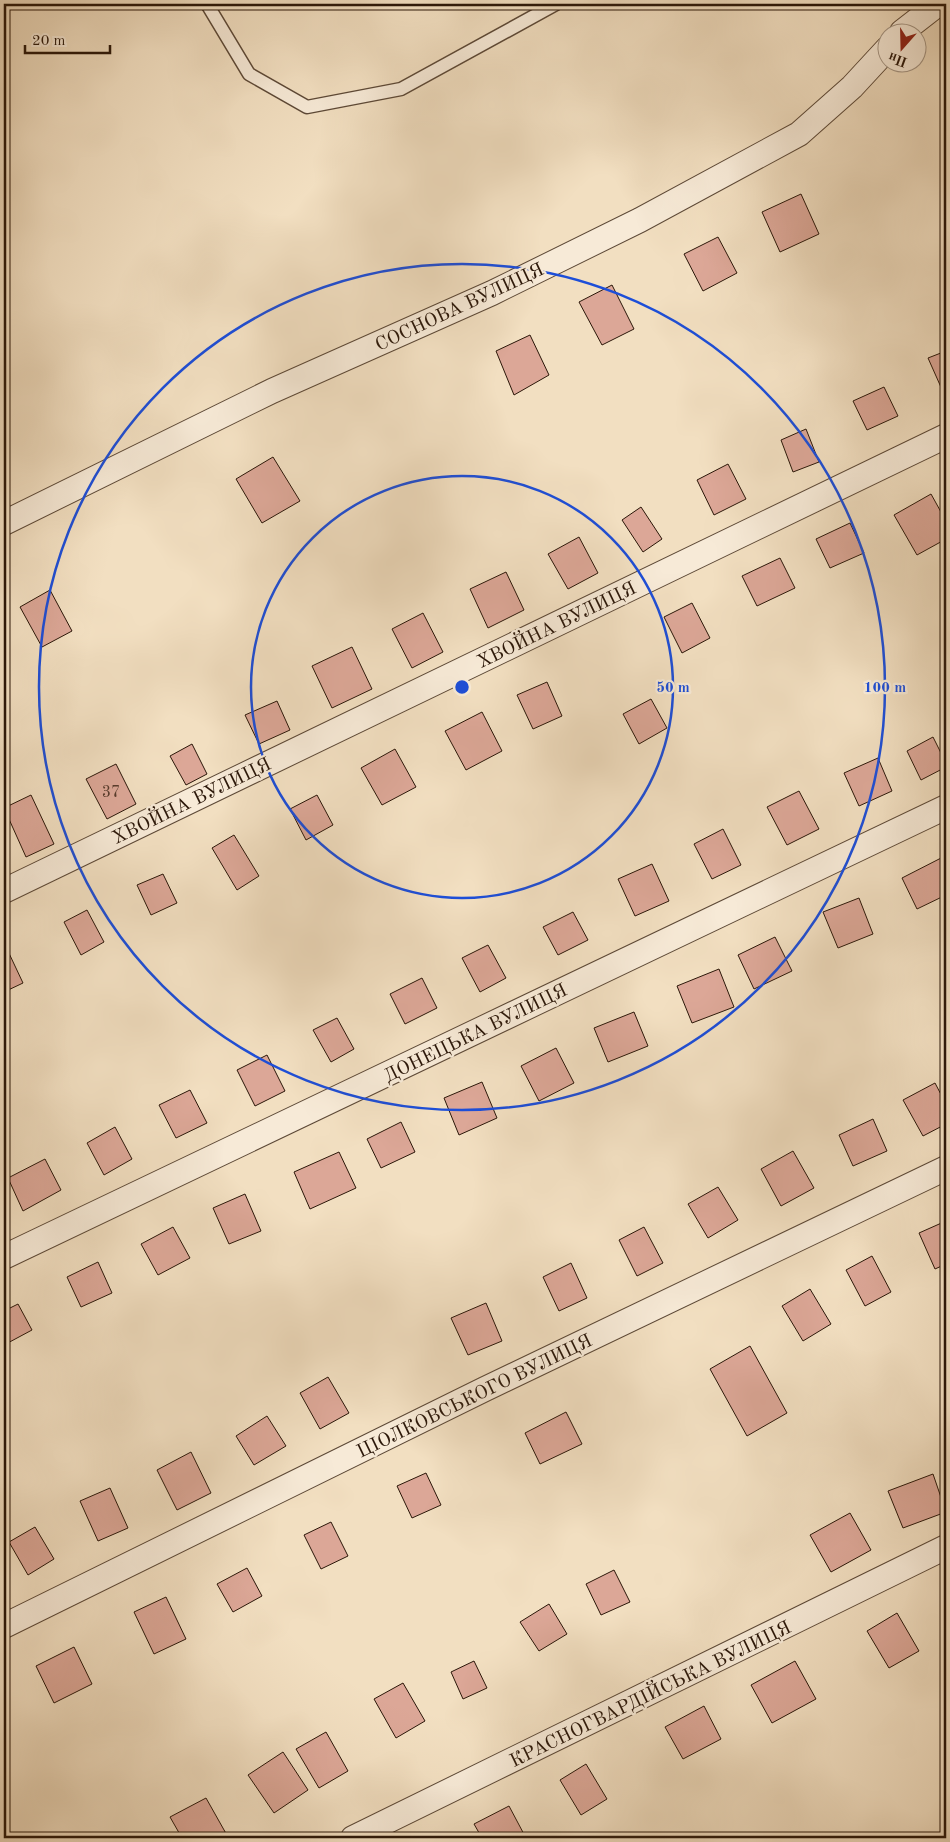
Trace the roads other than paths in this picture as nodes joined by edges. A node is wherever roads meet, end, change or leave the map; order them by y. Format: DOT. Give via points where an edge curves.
graph roads {
  1 [pos="207,4"];
  2 [pos="556,4"];
  3 [pos="938,4"];
  4 [pos="915,22"];
  5 [pos="878,59"];
  6 [pos="946,436"];
  7 [pos="4,523"];
  8 [pos="946,807"];
  9 [pos="4,891"];
  10 [pos="946,1168"];
  11 [pos="4,1257"];
  12 [pos="946,1547"];
  13 [pos="4,1626"];
  14 [pos="353,1838"];
  1 -- 2 [label="lane" via="248,74 307,107 401,89"];
  3 -- 4 [label="street"];
  5 -- 7 [label="street, СОСНОВА ВУЛИЦЯ" via="799,134 640,220 492,294 272,391"];
  6 -- 9 [label="street, ХВОЙНА ВУЛИЦЯ"];
  8 -- 11 [label="street, ДОНЕЦЬКА ВУЛИЦЯ"];
  10 -- 13 [label="street, ЦІОЛКОВСЬКОГО ВУЛИЦЯ" via="485,1389"];
  12 -- 14 [label="street, КРАСНОГВАРДІЙСЬКА ВУЛИЦЯ"];
}
